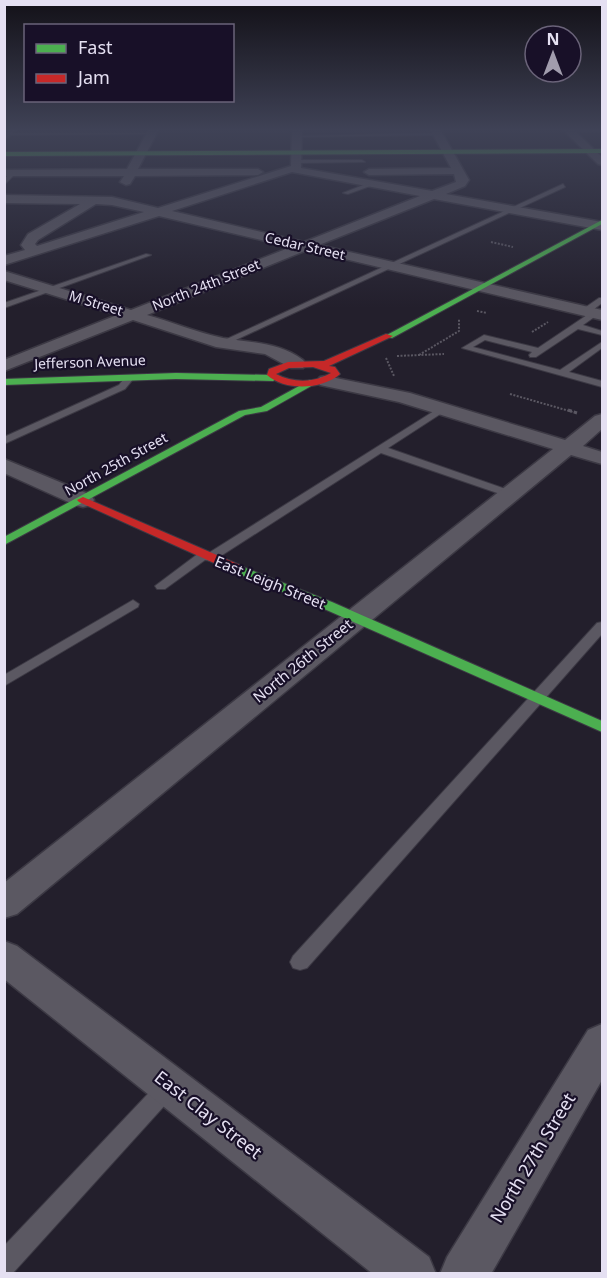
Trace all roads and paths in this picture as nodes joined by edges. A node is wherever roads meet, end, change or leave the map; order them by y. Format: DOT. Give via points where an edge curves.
graph roads {
  1 [pos="121,189"];
  2 [pos="225,189"];
  3 [pos="359,189"];
  4 [pos="397,189"];
  5 [pos="448,189"];
  6 [pos="557,189"];
  7 [pos="346,193"];
  8 [pos="432,195"];
  9 [pos="4,199"];
  10 [pos="95,200"];
  11 [pos="110,201"];
  12 [pos="510,210"];
  13 [pos="158,213"];
  14 [pos="600,224"];
  15 [pos="491,242"];
  16 [pos="303,246"];
  17 [pos="511,247"];
  18 [pos="35,252"];
  19 [pos="148,255"];
  20 [pos="4,261"];
  21 [pos="388,266"];
  22 [pos="4,275"];
  23 [pos="481,287"];
  24 [pos="52,290"];
  25 [pos="603,300"];
  26 [pos="4,306"];
  27 [pos="595,313"];
  28 [pos="459,314"];
  29 [pos="133,315"];
  30 [pos="552,319"];
  31 [pos="576,326"];
  32 [pos="603,333"];
  33 [pos="524,337"];
  34 [pos="222,343"];
  35 [pos="603,344"];
  36 [pos="539,351"];
  37 [pos="444,354"];
  38 [pos="418,355"];
  39 [pos="521,362"];
  40 [pos="297,364"];
  41 [pos="4,366"];
  42 [pos="277,373"];
  43 [pos="562,373"];
  44 [pos="324,374"];
  45 [pos="395,377"];
  46 [pos="129,378"];
  47 [pos="4,382"];
  48 [pos="603,384"];
  49 [pos="510,394"];
  50 [pos="442,409"];
  51 [pos="242,413"];
  52 [pos="577,413"];
  53 [pos="603,420"];
  54 [pos="4,441"];
  55 [pos="569,447"];
  56 [pos="380,449"];
  57 [pos="603,458"];
  58 [pos="4,465"];
  59 [pos="510,494"];
  60 [pos="83,500"];
  61 [pos="4,542"];
  62 [pos="206,557"];
  63 [pos="161,586"];
  64 [pos="133,604"];
  65 [pos="356,618"];
  66 [pos="603,626"];
  67 [pos="4,682"];
  68 [pos="536,699"];
  69 [pos="603,727"];
  70 [pos="4,904"];
  71 [pos="4,957"];
  72 [pos="300,962"];
  73 [pos="603,1043"];
  74 [pos="170,1085"];
  75 [pos="4,1264"];
  76 [pos="412,1274"];
  77 [pos="464,1274"];
  1 -- 11 [label="street"];
  2 -- 13 [label="street"];
  3 -- 7 [label="lane"];
  4 -- 8 [label="street"];
  5 -- 8 [label="street, North 24th Street"];
  6 -- 12 [label="lane"];
  8 -- 12 [label="street"];
  8 -- 16 [label="street, North 24th Street"];
  9 -- 10 [label="street, Cedar Street"];
  10 -- 11 [label="street, Cedar Street"];
  10 -- 18 [label="street" via="33,237 28,245"];
  11 -- 13 [label="street, Cedar Street"];
  12 -- 14 [label="street"];
  12 -- 21 [label="lane"];
  13 -- 16 [label="street, Cedar Street"];
  13 -- 18 [label="street"];
  14 -- 23 [label="street, North 25th Street"];
  15 -- 17 [label="path"];
  16 -- 21 [label="street, Cedar Street"];
  16 -- 29 [label="street, North 24th Street"];
  18 -- 20 [label="street"];
  19 -- 24 [label="lane"];
  21 -- 23 [label="street, Cedar Street"];
  21 -- 34 [label="lane"];
  22 -- 24 [label="street, M Street"];
  23 -- 27 [label="street, Cedar Street"];
  23 -- 44 [label="street, North 25th Street" via="374,344 360,345 330,362"];
  24 -- 26 [label="lane"];
  24 -- 29 [label="street, M Street"];
  25 -- 27 [label="lane"];
  27 -- 31 [label="lane"];
  28 -- 38 [label="path" via="459,331"];
  29 -- 34 [label="street, M Street"];
  29 -- 41 [label="street, North 24th Street"];
  30 -- 33 [label="path"];
  31 -- 32 [label="lane"];
  31 -- 36 [label="lane"];
  34 -- 40 [label="street, M Street" via="278,353"];
  34 -- 42 [label="street, M Street"];
  35 -- 43 [label="lane"];
  36 -- 39 [label="lane"];
  36 -- 39 [label="lane" via="484,337 466,348"];
  37 -- 38 [label="path"];
  38 -- 45 [label="path" via="385,357"];
  39 -- 43 [label="lane"];
  40 -- 42 [label="street"];
  40 -- 44 [label="street"];
  42 -- 44 [label="street"];
  42 -- 46 [label="street, Jefferson Avenue" via="212,370"];
  42 -- 51 [label="street, North 25th Street" via="275,390"];
  43 -- 48 [label="lane"];
  44 -- 50 [label="street"];
  44 -- 51 [label="street, North 25th Street" via="264,409"];
  46 -- 47 [label="street, Jefferson Avenue"];
  46 -- 54 [label="lane" via="122,387"];
  49 -- 52 [label="path"];
  50 -- 55 [label="street"];
  50 -- 56 [label="lane"];
  51 -- 60 [label="street, North 25th Street"];
  53 -- 55 [label="street, North 26th Street"];
  55 -- 57 [label="street"];
  55 -- 59 [label="street, North 26th Street"];
  56 -- 59 [label="lane"];
  56 -- 62 [label="lane"];
  58 -- 60 [label="street, East Leigh Street"];
  59 -- 65 [label="street, North 26th Street"];
  60 -- 61 [label="street, North 25th Street"];
  60 -- 62 [label="street, East Leigh Street"];
  62 -- 63 [label="lane"];
  62 -- 65 [label="street, East Leigh Street"];
  64 -- 67 [label="lane"];
  65 -- 68 [label="street, East Leigh Street"];
  65 -- 70 [label="street, North 26th Street"];
  66 -- 68 [label="lane"];
  68 -- 69 [label="street, East Leigh Street"];
  68 -- 72 [label="lane"];
  71 -- 74 [label="street, East Clay Street"];
  73 -- 77 [label="street, North 27th Street"];
  74 -- 75 [label="lane"];
  74 -- 76 [label="street, East Clay Street"];
}
